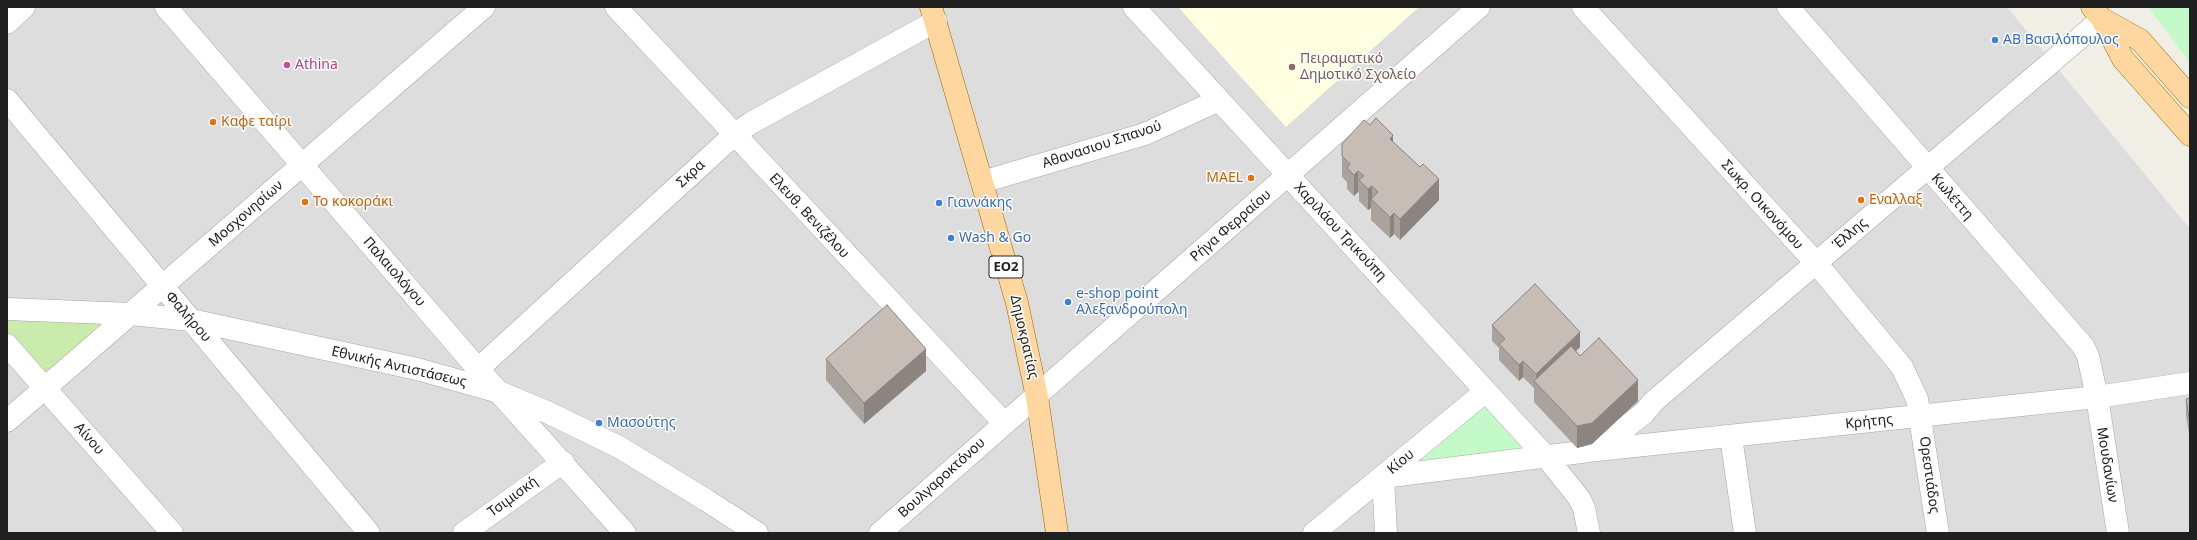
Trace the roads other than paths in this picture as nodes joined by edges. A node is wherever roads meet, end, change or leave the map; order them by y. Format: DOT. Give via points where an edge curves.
graph roads {
  1 [pos="24,7"];
  2 [pos="166,7"];
  3 [pos="484,7"];
  4 [pos="616,7"];
  5 [pos="1134,7"];
  6 [pos="1479,7"];
  7 [pos="1583,7"];
  8 [pos="1788,7"];
  9 [pos="2097,13"];
  10 [pos="934,14"];
  11 [pos="7,22"];
  12 [pos="2190,97"];
  13 [pos="7,100"];
  14 [pos="1219,100"];
  15 [pos="734,135"];
  16 [pos="2190,135"];
  17 [pos="302,166"];
  18 [pos="1928,168"];
  19 [pos="1288,176"];
  20 [pos="982,182"];
  21 [pos="1816,263"];
  22 [pos="162,287"];
  23 [pos="7,308"];
  24 [pos="131,314"];
  25 [pos="191,320"];
  26 [pos="7,345"];
  27 [pos="478,369"];
  28 [pos="2190,383"];
  29 [pos="45,388"];
  30 [pos="1486,391"];
  31 [pos="499,392"];
  32 [pos="2097,396"];
  33 [pos="1037,397"];
  34 [pos="1921,416"];
  35 [pos="7,421"];
  36 [pos="1004,423"];
  37 [pos="1731,437"];
  38 [pos="1597,450"];
  39 [pos="1547,458"];
  40 [pos="563,462"];
  41 [pos="1383,477"];
  42 [pos="172,533"];
  43 [pos="369,533"];
  44 [pos="464,533"];
  45 [pos="625,533"];
  46 [pos="757,533"];
  47 [pos="880,533"];
  48 [pos="1057,533"];
  49 [pos="1314,533"];
  50 [pos="1386,533"];
  51 [pos="1589,533"];
  52 [pos="1745,533"];
  53 [pos="1938,533"];
  54 [pos="2118,533"];
  1 -- 11 [label="street"];
  2 -- 17 [label="street, Παλαιολόγου"];
  3 -- 17 [label="street, Μοσχονησίων"];
  4 -- 15 [label="street, Ελευθ. Βενιζέλου"];
  5 -- 14 [label="street, Χαριλάου Τρικούπη"];
  6 -- 19 [label="street, Ρήγα Φερραίου"];
  7 -- 21 [label="street, Σωκρ. Οικονόμου"];
  8 -- 18 [label="street, Κωλέττη"];
  9 -- 12 [label="main road" via="2140,40"];
  9 -- 16 [label="main road" via="2123,59"];
  9 -- 18 [label="street, Έλλης"];
  10 -- 15 [label="street, Σκρα"];
  10 -- 20 [label="main road, Δημοκρατίας / ΕΟ2"];
  13 -- 22 [label="street, Φαλήρου"];
  14 -- 19 [label="street, Χαριλάου Τρικούπη"];
  14 -- 20 [label="street, Αθανασιου Σπανού" via="1145,134"];
  15 -- 27 [label="street, Σκρα"];
  15 -- 36 [label="street, Ελευθ. Βενιζέλου"];
  17 -- 22 [label="street, Μοσχονησίων"];
  17 -- 27 [label="street, Παλαιολόγου"];
  18 -- 21 [label="street, Έλλης"];
  18 -- 32 [label="street, Κωλέττη" via="2083,346 2088,356"];
  19 -- 30 [label="street, Χαριλάου Τρικούπη"];
  19 -- 33 [label="street, Ρήγα Φερραίου"];
  20 -- 33 [label="main road, Δημοκρατίας / ΕΟ2" via="1016,303"];
  21 -- 34 [label="street, Σωκρ. Οικονόμου" via="1902,367 1917,399"];
  21 -- 38 [label="street, Έλλης" via="1653,402 1644,413"];
  22 -- 24 [label="street, Μοσχονησίων"];
  22 -- 25 [label="street, Φαλήρου"];
  23 -- 24 [label="street, Εθνικής Αντιστάσεως"];
  24 -- 25 [label="street, Εθνικής Αντιστάσεως"];
  24 -- 29 [label="street, Μοσχονησίων"];
  25 -- 31 [label="street, Εθνικής Αντιστάσεως" via="416,369"];
  25 -- 43 [label="street, Φαλήρου"];
  26 -- 29 [label="street, Αίνου"];
  27 -- 31 [label="street, Παλαιολόγου"];
  28 -- 32 [label="street, Κρήτης"];
  29 -- 35 [label="street, Μοσχονησίων"];
  29 -- 42 [label="street, Αίνου"];
  30 -- 39 [label="street, Χαριλάου Τρικούπη"];
  30 -- 41 [label="street, Κίου"];
  31 -- 40 [label="street, Παλαιολόγου"];
  31 -- 46 [label="street, Εθνικής Αντιστάσεως" via="619,447"];
  32 -- 34 [label="street, Κρήτης"];
  32 -- 54 [label="street, Μουδανίων"];
  33 -- 36 [label="street, Ρήγα Φερραίου"];
  33 -- 48 [label="main road, Δημοκρατίας / ΕΟ2"];
  34 -- 37 [label="street, Κρήτης"];
  34 -- 53 [label="street, Ορεστιάδος"];
  36 -- 47 [label="street, Βουλγαροκτόνου"];
  37 -- 38 [label="street, Κρήτης"];
  37 -- 52 [label="street"];
  38 -- 39 [label="street, Κρήτης"];
  39 -- 41 [label="street, Κρήτης"];
  39 -- 51 [label="street, Χαριλάου Τρικούπη" via="1584,508"];
  40 -- 44 [label="street, Τσιμισκή"];
  40 -- 45 [label="street, Παλαιολόγου"];
  41 -- 49 [label="street, Κίου"];
  41 -- 50 [label="street"];
}
